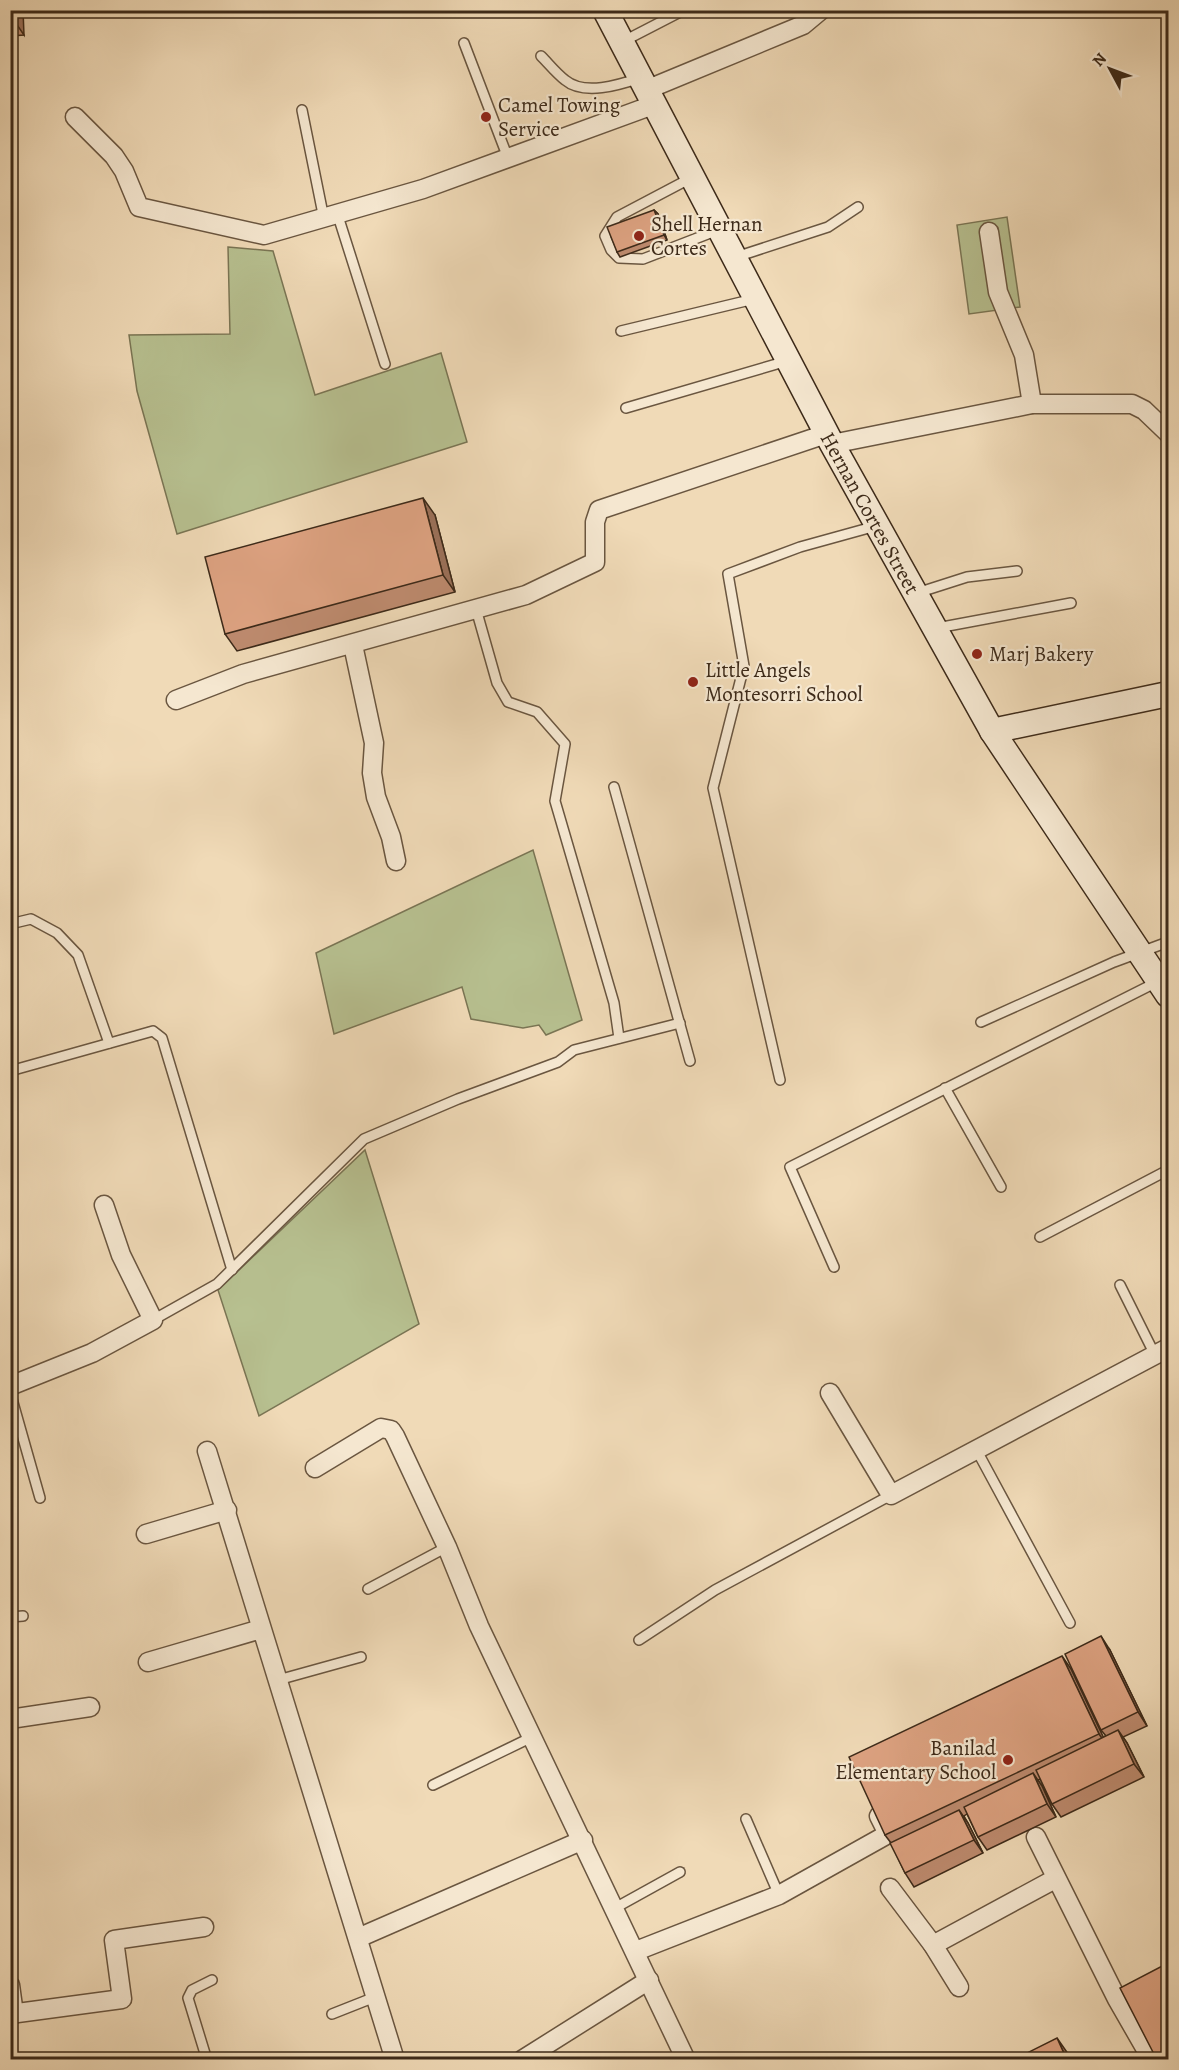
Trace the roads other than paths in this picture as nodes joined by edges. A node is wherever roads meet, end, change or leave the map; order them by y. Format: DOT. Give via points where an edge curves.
graph roads {
  1 [pos="605,10"];
  2 [pos="684,10"];
  3 [pos="821,10"];
  4 [pos="621,42"];
  5 [pos="464,43"];
  6 [pos="541,56"];
  7 [pos="646,91"];
  8 [pos="302,110"];
  9 [pos="75,117"];
  10 [pos="508,158"];
  11 [pos="691,178"];
  12 [pos="858,207"];
  13 [pos="331,217"];
  14 [pos="718,230"];
  15 [pos="988,232"];
  16 [pos="732,258"];
  17 [pos="754,299"];
  18 [pos="621,331"];
  19 [pos="787,361"];
  20 [pos="385,364"];
  21 [pos="1032,404"];
  22 [pos="626,408"];
  23 [pos="1168,433"];
  24 [pos="829,439"];
  25 [pos="876,526"];
  26 [pos="1017,571"];
  27 [pos="915,593"];
  28 [pos="1071,603"];
  29 [pos="476,609"];
  30 [pos="935,629"];
  31 [pos="353,645"];
  32 [pos="1168,694"];
  33 [pos="176,700"];
  34 [pos="992,731"];
  35 [pos="614,787"];
  36 [pos="396,861"];
  37 [pos="10,924"];
  38 [pos="1168,942"];
  39 [pos="1141,954"];
  40 [pos="1164,988"];
  41 [pos="981,1022"];
  42 [pos="680,1023"];
  43 [pos="619,1038"];
  44 [pos="108,1043"];
  45 [pos="690,1060"];
  46 [pos="10,1071"];
  47 [pos="780,1080"];
  48 [pos="945,1088"];
  49 [pos="1168,1170"];
  50 [pos="1001,1187"];
  51 [pos="104,1205"];
  52 [pos="1040,1237"];
  53 [pos="834,1267"];
  54 [pos="232,1270"];
  55 [pos="1120,1286"];
  56 [pos="153,1320"];
  57 [pos="1162,1352"];
  58 [pos="10,1386"];
  59 [pos="10,1392"];
  60 [pos="830,1393"];
  61 [pos="976,1449"];
  62 [pos="207,1451"];
  63 [pos="315,1468"];
  64 [pos="891,1495"];
  65 [pos="40,1498"];
  66 [pos="227,1510"];
  67 [pos="146,1534"];
  68 [pos="447,1547"];
  69 [pos="368,1589"];
  70 [pos="23,1616"];
  71 [pos="10,1617"];
  72 [pos="1070,1623"];
  73 [pos="261,1629"];
  74 [pos="639,1640"];
  75 [pos="361,1657"];
  76 [pos="147,1662"];
  77 [pos="278,1680"];
  78 [pos="90,1707"];
  79 [pos="10,1719"];
  80 [pos="532,1737"];
  81 [pos="433,1785"];
  82 [pos="872,1802"];
  83 [pos="746,1819"];
  84 [pos="1036,1837"];
  85 [pos="583,1840"];
  86 [pos="680,1872"];
  87 [pos="1055,1879"];
  88 [pos="890,1888"];
  89 [pos="778,1894"];
  90 [pos="615,1908"];
  91 [pos="204,1927"];
  92 [pos="358,1938"];
  93 [pos="933,1945"];
  94 [pos="636,1951"];
  95 [pos="212,1980"];
  96 [pos="650,1980"];
  97 [pos="10,1985"];
  98 [pos="959,1987"];
  99 [pos="375,1997"];
  100 [pos="12,2014"];
  101 [pos="332,2014"];
  102 [pos="531,2057"];
  103 [pos="207,2060"];
  104 [pos="395,2060"];
  105 [pos="686,2060"];
  106 [pos="1152,2060"];
  1 -- 4 [label="main road, Hernan Cortes Street"];
  2 -- 4 [label="lane"];
  3 -- 7 [label="street" via="803,25"];
  4 -- 7 [label="main road, Hernan Cortes Street"];
  5 -- 10 [label="lane"];
  6 -- 7 [label="lane" via="567,82 587,88 621,84"];
  7 -- 10 [label="street"];
  7 -- 11 [label="main road, Hernan Cortes Street"];
  8 -- 13 [label="lane"];
  9 -- 13 [label="street" via="114,156 139,207 264,235"];
  10 -- 13 [label="street"];
  11 -- 14 [label="main road, Hernan Cortes Street"];
  11 -- 14 [label="lane" via="617,218 605,237 607,244 618,258 643,259"];
  12 -- 16 [label="lane" via="828,226"];
  13 -- 20 [label="lane"];
  14 -- 16 [label="main road, Hernan Cortes Street"];
  15 -- 21 [label="street" via="998,292 1024,355"];
  16 -- 17 [label="main road, Hernan Cortes Street"];
  17 -- 18 [label="lane"];
  17 -- 19 [label="main road, Hernan Cortes Street"];
  19 -- 22 [label="lane"];
  19 -- 24 [label="main road, Hernan Cortes Street"];
  21 -- 23 [label="street" via="1132,404"];
  21 -- 24 [label="street"];
  24 -- 25 [label="main road, Hernan Cortes Street"];
  24 -- 29 [label="street" via="599,510 595,522 596,562 526,595"];
  25 -- 27 [label="main road, Hernan Cortes Street"];
  25 -- 47 [label="lane" via="800,547 728,574 744,666 713,788"];
  26 -- 27 [label="lane" via="967,577"];
  27 -- 30 [label="main road, Hernan Cortes Street"];
  28 -- 30 [label="lane"];
  29 -- 31 [label="street"];
  29 -- 43 [label="lane" via="497,683 508,702 537,712 565,744 555,801 614,1003"];
  30 -- 34 [label="main road, Hernan Cortes Street"];
  31 -- 33 [label="street" via="243,674"];
  31 -- 36 [label="street" via="374,743 372,773 376,797"];
  32 -- 34 [label="main road"];
  34 -- 39 [label="main road, Hernan Cortes Street"];
  35 -- 42 [label="lane"];
  37 -- 44 [label="lane" via="31,919 57,933 78,955"];
  38 -- 39 [label="lane"];
  39 -- 40 [label="main road, Hernan Cortes Street"];
  39 -- 41 [label="lane" via="1114,962"];
  40 -- 48 [label="lane"];
  42 -- 43 [label="lane"];
  42 -- 45 [label="lane"];
  43 -- 54 [label="lane" via="574,1050 558,1062 364,1139"];
  44 -- 46 [label="lane"];
  44 -- 54 [label="lane" via="153,1031 162,1038"];
  48 -- 50 [label="lane"];
  48 -- 53 [label="lane" via="790,1167"];
  49 -- 52 [label="lane"];
  51 -- 56 [label="street" via="121,1256"];
  54 -- 56 [label="lane" via="218,1284"];
  55 -- 57 [label="lane"];
  56 -- 58 [label="street" via="92,1353"];
  57 -- 61 [label="street"];
  59 -- 65 [label="lane"];
  60 -- 64 [label="street"];
  61 -- 64 [label="street"];
  61 -- 72 [label="lane"];
  62 -- 66 [label="street"];
  63 -- 68 [label="street" via="381,1428 391,1430"];
  64 -- 74 [label="lane" via="715,1590"];
  66 -- 67 [label="street"];
  66 -- 73 [label="street"];
  68 -- 69 [label="lane"];
  68 -- 80 [label="street" via="479,1626"];
  70 -- 71 [label="lane"];
  73 -- 76 [label="street"];
  73 -- 77 [label="street"];
  75 -- 77 [label="lane"];
  77 -- 92 [label="street"];
  78 -- 79 [label="street"];
  80 -- 81 [label="lane"];
  80 -- 85 [label="street"];
  82 -- 89 [label="street" via="888,1834"];
  83 -- 89 [label="lane"];
  84 -- 87 [label="street"];
  85 -- 90 [label="street"];
  85 -- 92 [label="street"];
  86 -- 90 [label="lane"];
  87 -- 93 [label="street"];
  87 -- 106 [label="street"];
  88 -- 93 [label="street"];
  89 -- 94 [label="street"];
  90 -- 94 [label="street"];
  91 -- 100 [label="street" via="114,1940 122,1999"];
  92 -- 99 [label="street"];
  93 -- 98 [label="street"];
  94 -- 96 [label="street"];
  95 -- 103 [label="lane" via="192,1990 188,1998"];
  96 -- 102 [label="street"];
  96 -- 105 [label="street"];
  97 -- 100 [label="street"];
  99 -- 101 [label="lane"];
  99 -- 104 [label="street"];
}
